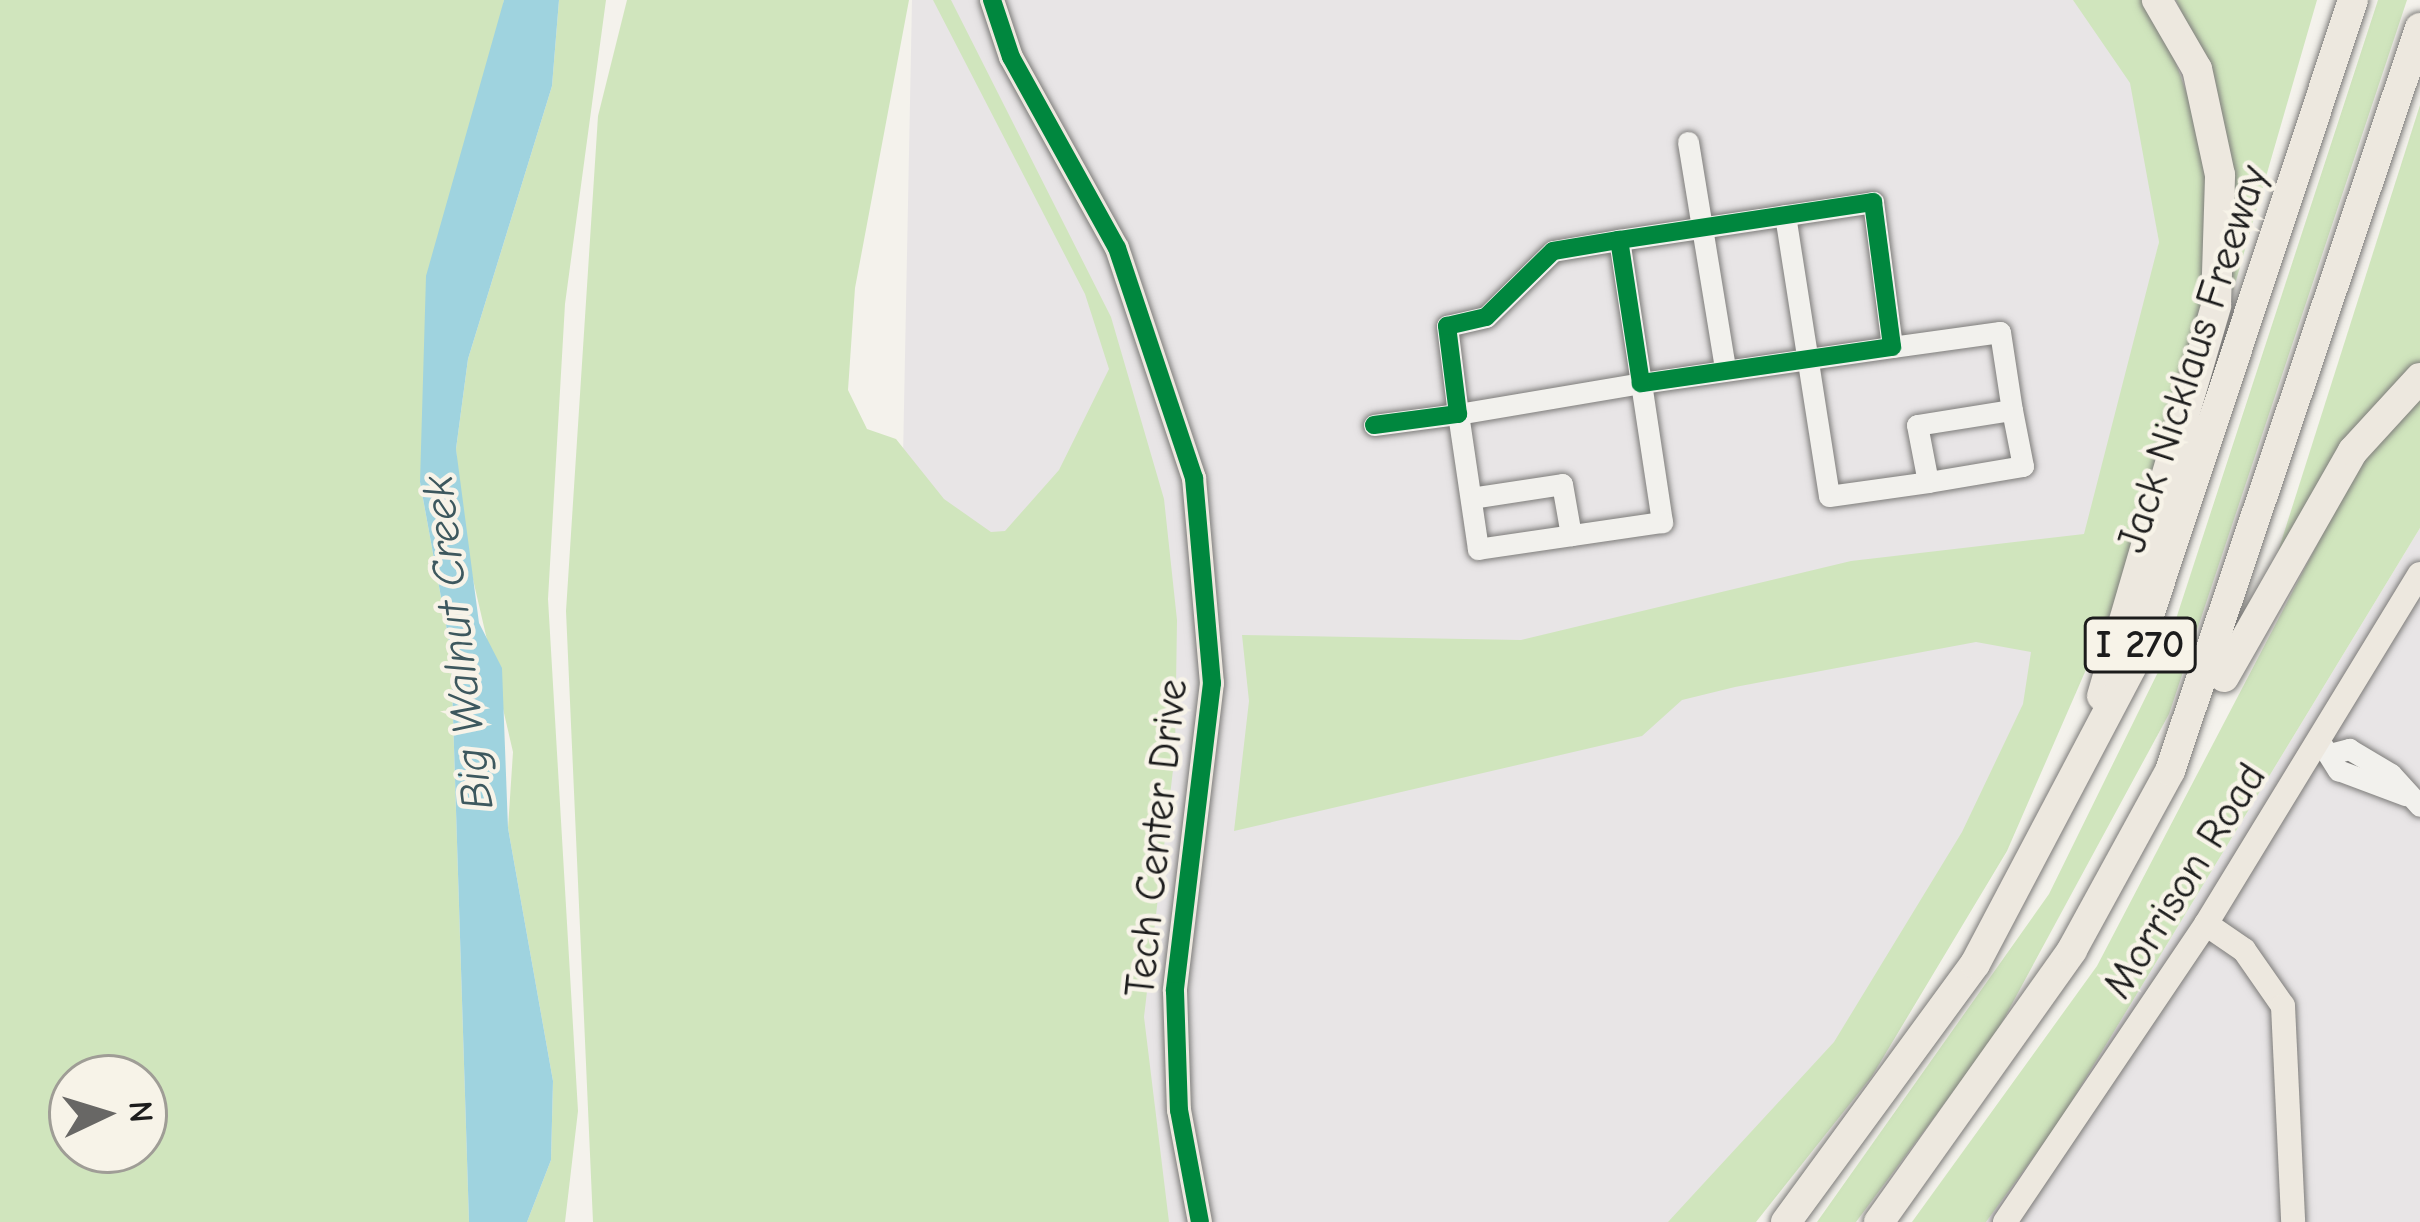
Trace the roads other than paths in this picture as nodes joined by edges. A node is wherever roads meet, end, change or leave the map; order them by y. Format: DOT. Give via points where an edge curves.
graph roads {
  1 [pos="992,0"];
  2 [pos="2157,0"];
  3 [pos="2352,0"];
  4 [pos="2420,28"];
  5 [pos="1688,142"];
  6 [pos="1785,215"];
  7 [pos="1702,228"];
  8 [pos="1619,240"];
  9 [pos="1892,347"];
  10 [pos="1807,355"];
  11 [pos="1725,369"];
  12 [pos="2420,378"];
  13 [pos="1641,383"];
  14 [pos="2012,410"];
  15 [pos="1459,414"];
  16 [pos="1374,425"];
  17 [pos="1928,482"];
  18 [pos="1471,498"];
  19 [pos="1571,535"];
  20 [pos="2420,574"];
  21 [pos="2326,746"];
  22 [pos="2088,749"];
  23 [pos="2170,771"];
  24 [pos="2413,801"];
  25 [pos="2206,924"];
  26 [pos="1199,1222"];
  27 [pos="1786,1222"];
  28 [pos="1879,1222"];
  29 [pos="2005,1222"];
  30 [pos="2293,1222"];
  1 -- 26 [label="main road, Tech Center Drive" via="1011,57 1117,248 1194,478 1212,683 1175,992 1179,1110"];
  2 -- 22 [label="highway" via="2197,69 2219,175 2216,305"];
  3 -- 22 [label="highway, Jack Nicklaus Freeway / I 270" via="2167,574"];
  4 -- 23 [label="highway, I 270"];
  5 -- 7 [label="street"];
  6 -- 7 [label="street"];
  6 -- 9 [label="street" via="1873,202"];
  6 -- 10 [label="street"];
  7 -- 8 [label="street"];
  7 -- 11 [label="street"];
  8 -- 13 [label="street"];
  8 -- 15 [label="street" via="1553,251 1486,317 1447,326"];
  9 -- 10 [label="street"];
  9 -- 14 [label="street" via="2000,332"];
  10 -- 11 [label="street"];
  10 -- 17 [label="street" via="1829,496"];
  11 -- 13 [label="street"];
  12 -- 23 [label="highway" via="2353,451"];
  13 -- 15 [label="street"];
  13 -- 19 [label="street" via="1662,522"];
  14 -- 17 [label="street" via="1917,425"];
  14 -- 17 [label="street" via="2024,466"];
  15 -- 16 [label="street"];
  15 -- 18 [label="street"];
  18 -- 19 [label="street" via="1562,484"];
  18 -- 19 [label="street" via="1478,549"];
  20 -- 21 [label="main road, Morrison Road"];
  21 -- 24 [label="street" via="2349,749 2391,774"];
  21 -- 25 [label="main road, Morrison Road"];
  22 -- 27 [label="highway, Jack Nicklaus Freeway / I 270" via="1975,964"];
  23 -- 28 [label="highway, I 270" via="2072,950"];
  25 -- 29 [label="main road, Morrison Road"];
  25 -- 30 [label="main road" via="2244,950 2284,1006"];
}
